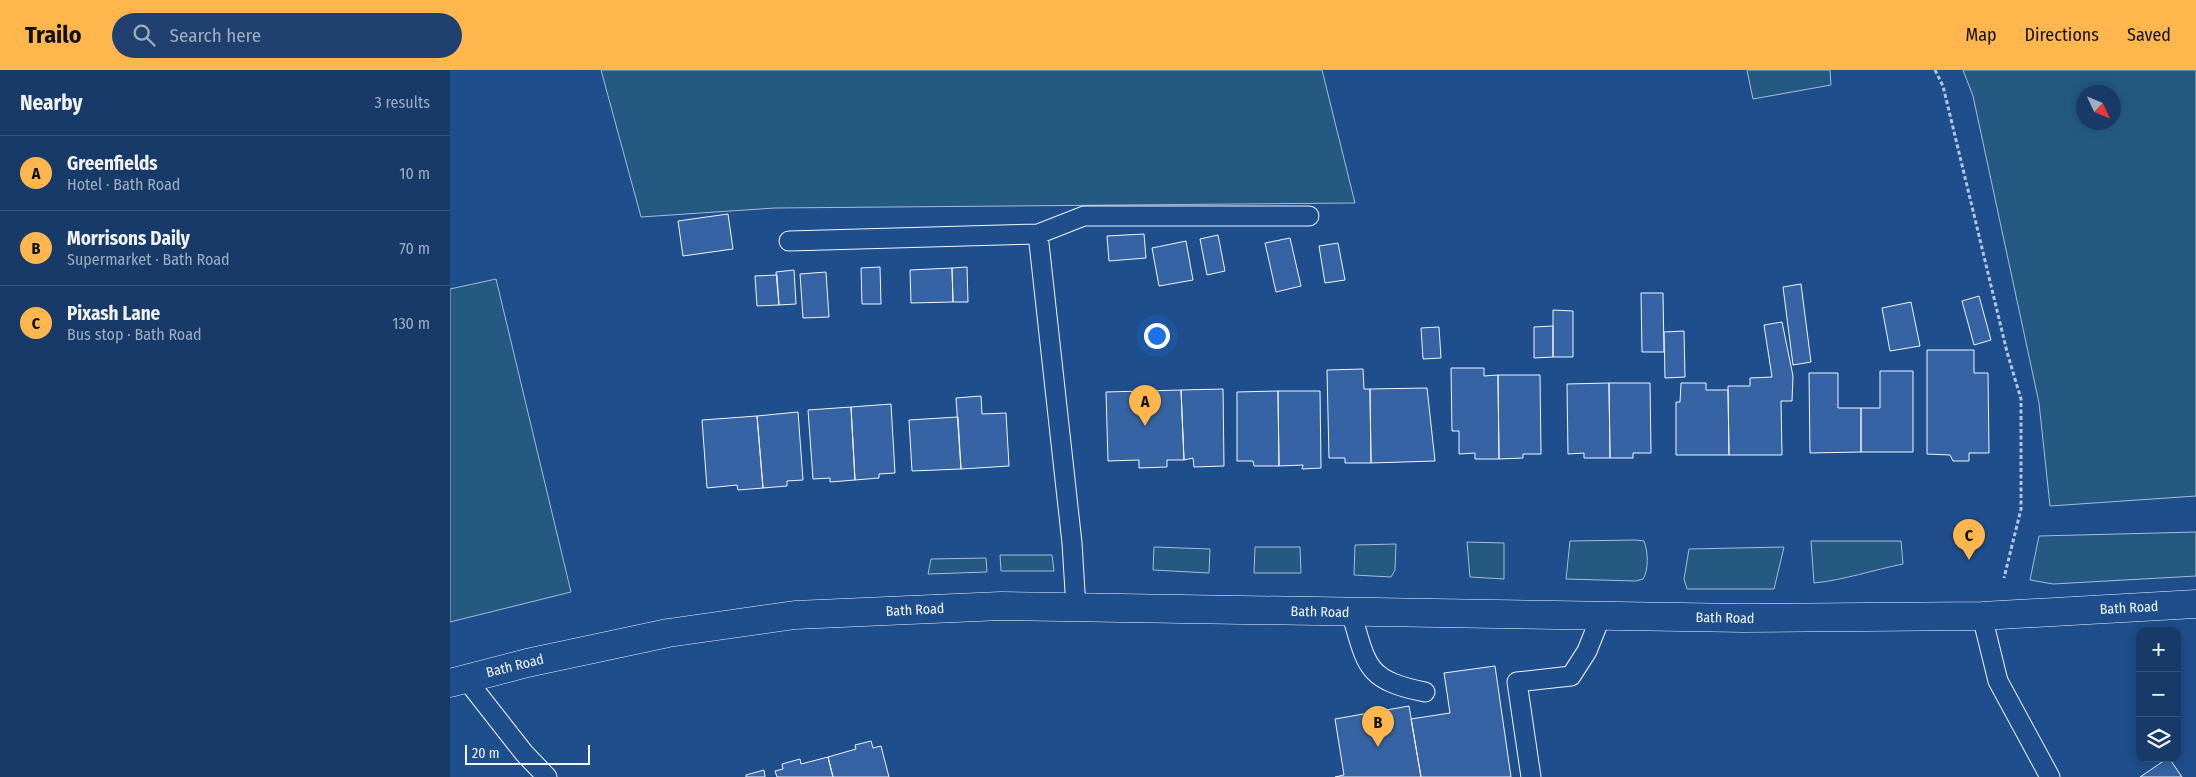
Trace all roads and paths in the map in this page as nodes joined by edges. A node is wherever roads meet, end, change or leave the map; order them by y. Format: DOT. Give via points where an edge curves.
graph roads {
  1 [pos="1935,70"];
  2 [pos="1309,216"];
  3 [pos="1038,234"];
  4 [pos="789,241"];
  5 [pos="2196,604"];
  6 [pos="1076,608"];
  7 [pos="1351,612"];
  8 [pos="1601,616"];
  9 [pos="1989,616"];
  10 [pos="458,681"];
  11 [pos="1425,692"];
  12 [pos="547,777"];
  13 [pos="1531,777"];
  14 [pos="2050,777"];
  1 -- 9 [label="path" via="1943,86 2021,399 2021,509"];
  2 -- 3 [label="lane" via="1084,216"];
  3 -- 4 [label="lane"];
  3 -- 6 [label="lane" via="1072,543"];
  5 -- 9 [label="highway, Bath Road"];
  6 -- 7 [label="highway, Bath Road"];
  6 -- 10 [label="highway, Bath Road" via="1001,606 795,616 668,632 526,662"];
  7 -- 8 [label="highway, Bath Road"];
  7 -- 11 [label="lane" via="1364,656 1377,676 1396,686"];
  8 -- 9 [label="highway, Bath Road"];
  8 -- 13 [label="lane" via="1587,651 1571,676 1518,682"];
  9 -- 14 [label="lane" via="1998,681"];
  10 -- 12 [label="lane"];
}
